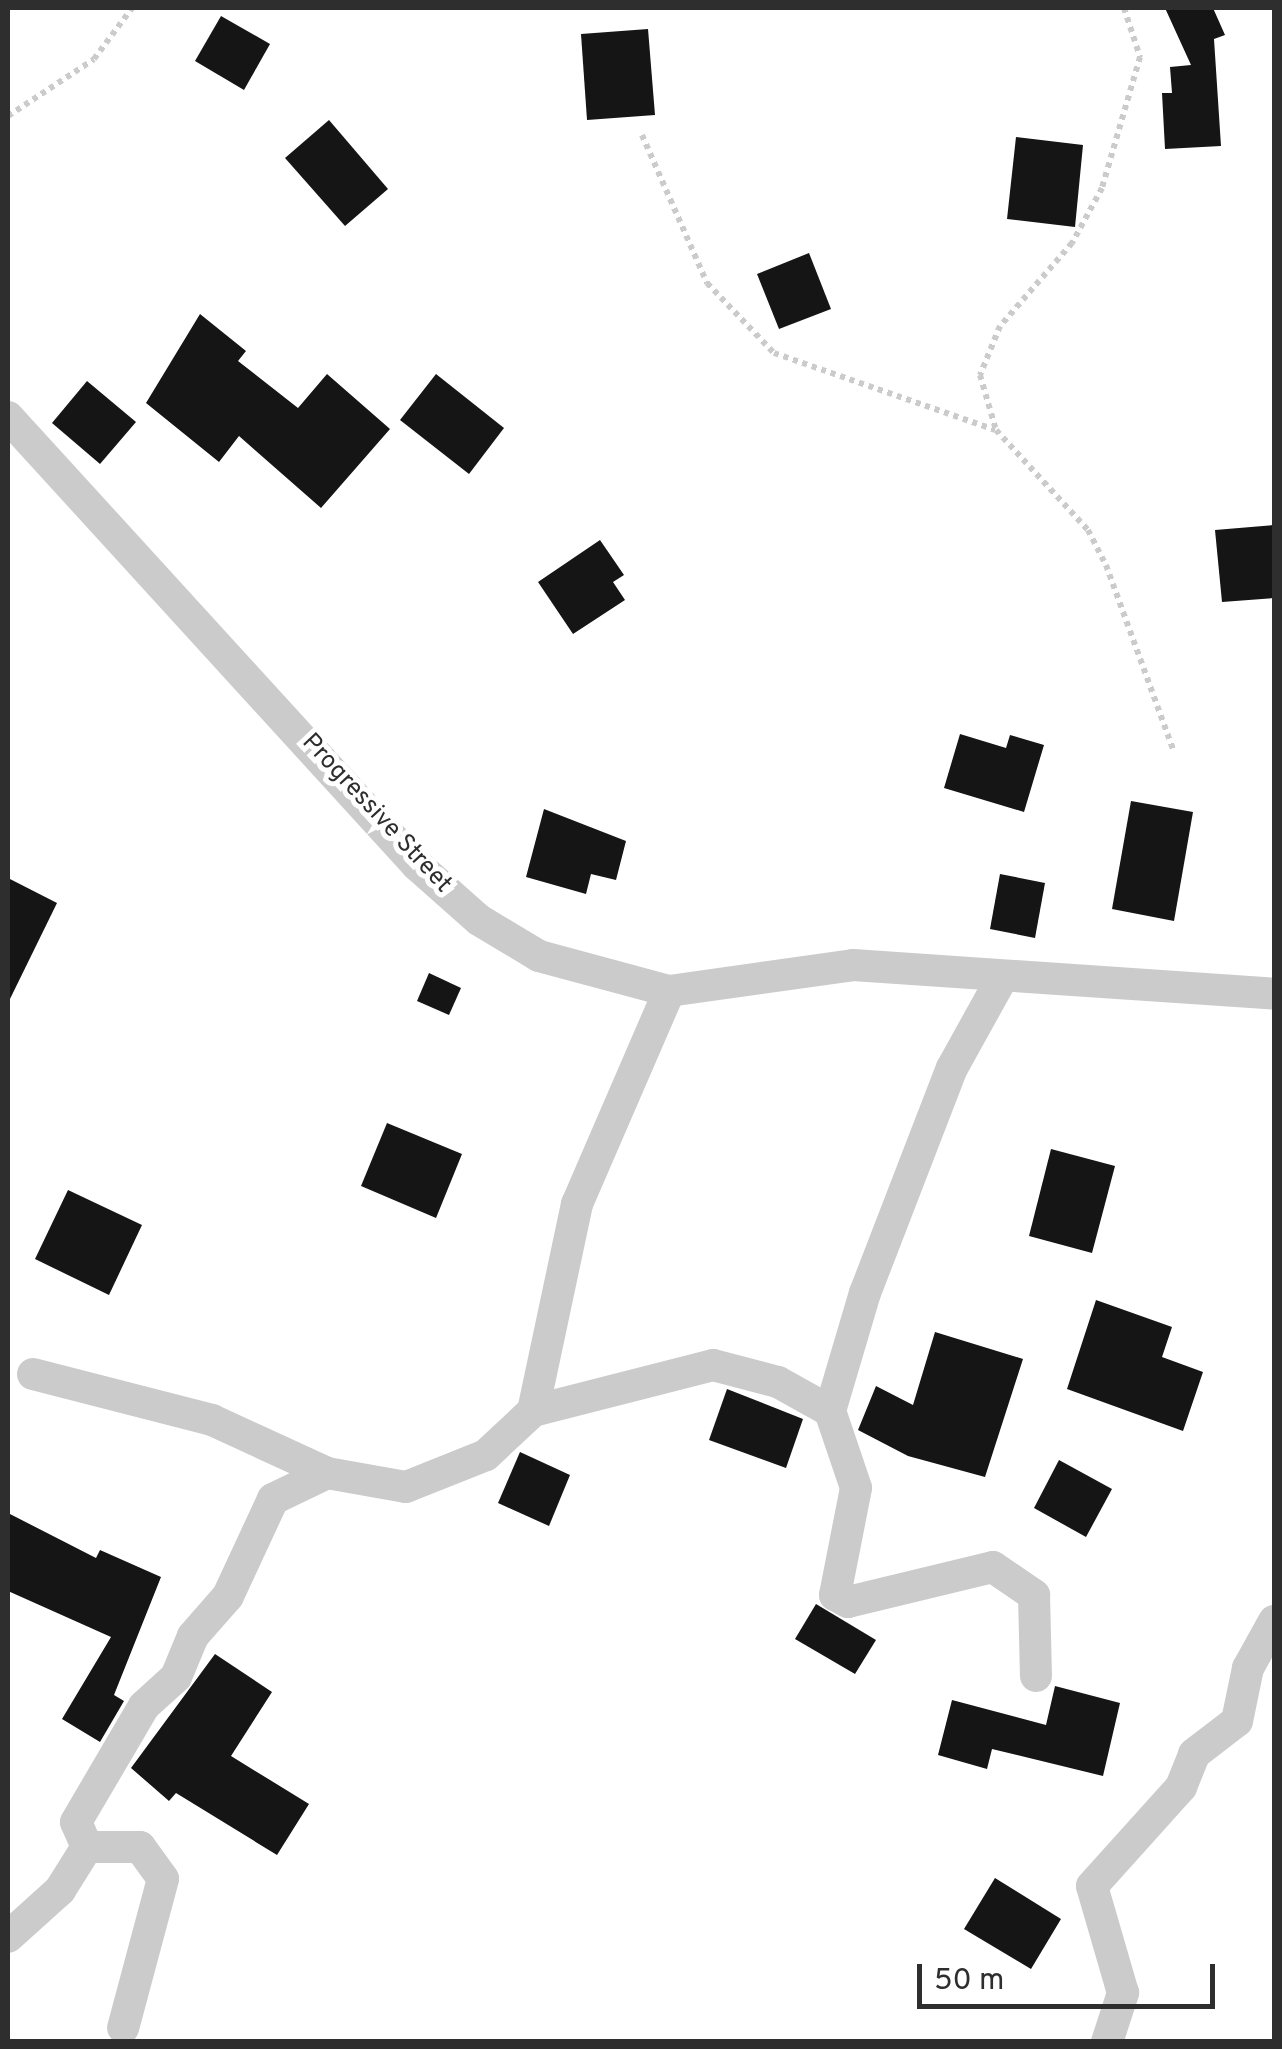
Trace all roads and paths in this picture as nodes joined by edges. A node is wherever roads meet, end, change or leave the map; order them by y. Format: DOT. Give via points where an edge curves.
graph roads {
  1 [pos="132,8"];
  2 [pos="1124,8"];
  3 [pos="8,116"];
  4 [pos="642,135"];
  5 [pos="8,417"];
  6 [pos="996,430"];
  7 [pos="1173,750"];
  8 [pos="1003,976"];
  9 [pos="669,991"];
  10 [pos="1274,994"];
  11 [pos="32,1374"];
  12 [pos="533,1411"];
  13 [pos="830,1411"];
  14 [pos="327,1473"];
  15 [pos="1274,1621"];
  16 [pos="1036,1676"];
  17 [pos="88,1847"];
  18 [pos="8,1937"];
  19 [pos="123,2028"];
  20 [pos="1107,2042"];
  1 -- 3 [label="path" via="94,58"];
  2 -- 6 [label="path" via="1140,57 1102,188 1072,243 1000,326 980,376"];
  4 -- 6 [label="path" via="707,283 774,354"];
  5 -- 9 [label="street, Progressive Street" via="102,530 479,920 540,956"];
  6 -- 7 [label="path" via="1088,530"];
  8 -- 9 [label="street, Progressive Street" via="853,965"];
  8 -- 10 [label="street, Progressive Street"];
  8 -- 13 [label="street" via="952,1068 865,1293"];
  9 -- 12 [label="street" via="577,1204"];
  11 -- 14 [label="street" via="212,1420"];
  12 -- 13 [label="street" via="712,1366 778,1382"];
  12 -- 14 [label="street" via="486,1455 406,1488"];
  13 -- 16 [label="street" via="856,1488 835,1596 848,1602 993,1567 1034,1595"];
  14 -- 17 [label="street" via="273,1499 228,1596 192,1636 176,1678 144,1706 76,1822"];
  15 -- 20 [label="street" via="1248,1668 1238,1721 1194,1754 1181,1787 1092,1886 1124,1993"];
  17 -- 18 [label="street" via="60,1890"];
  17 -- 19 [label="street" via="140,1847 164,1879"];
}
